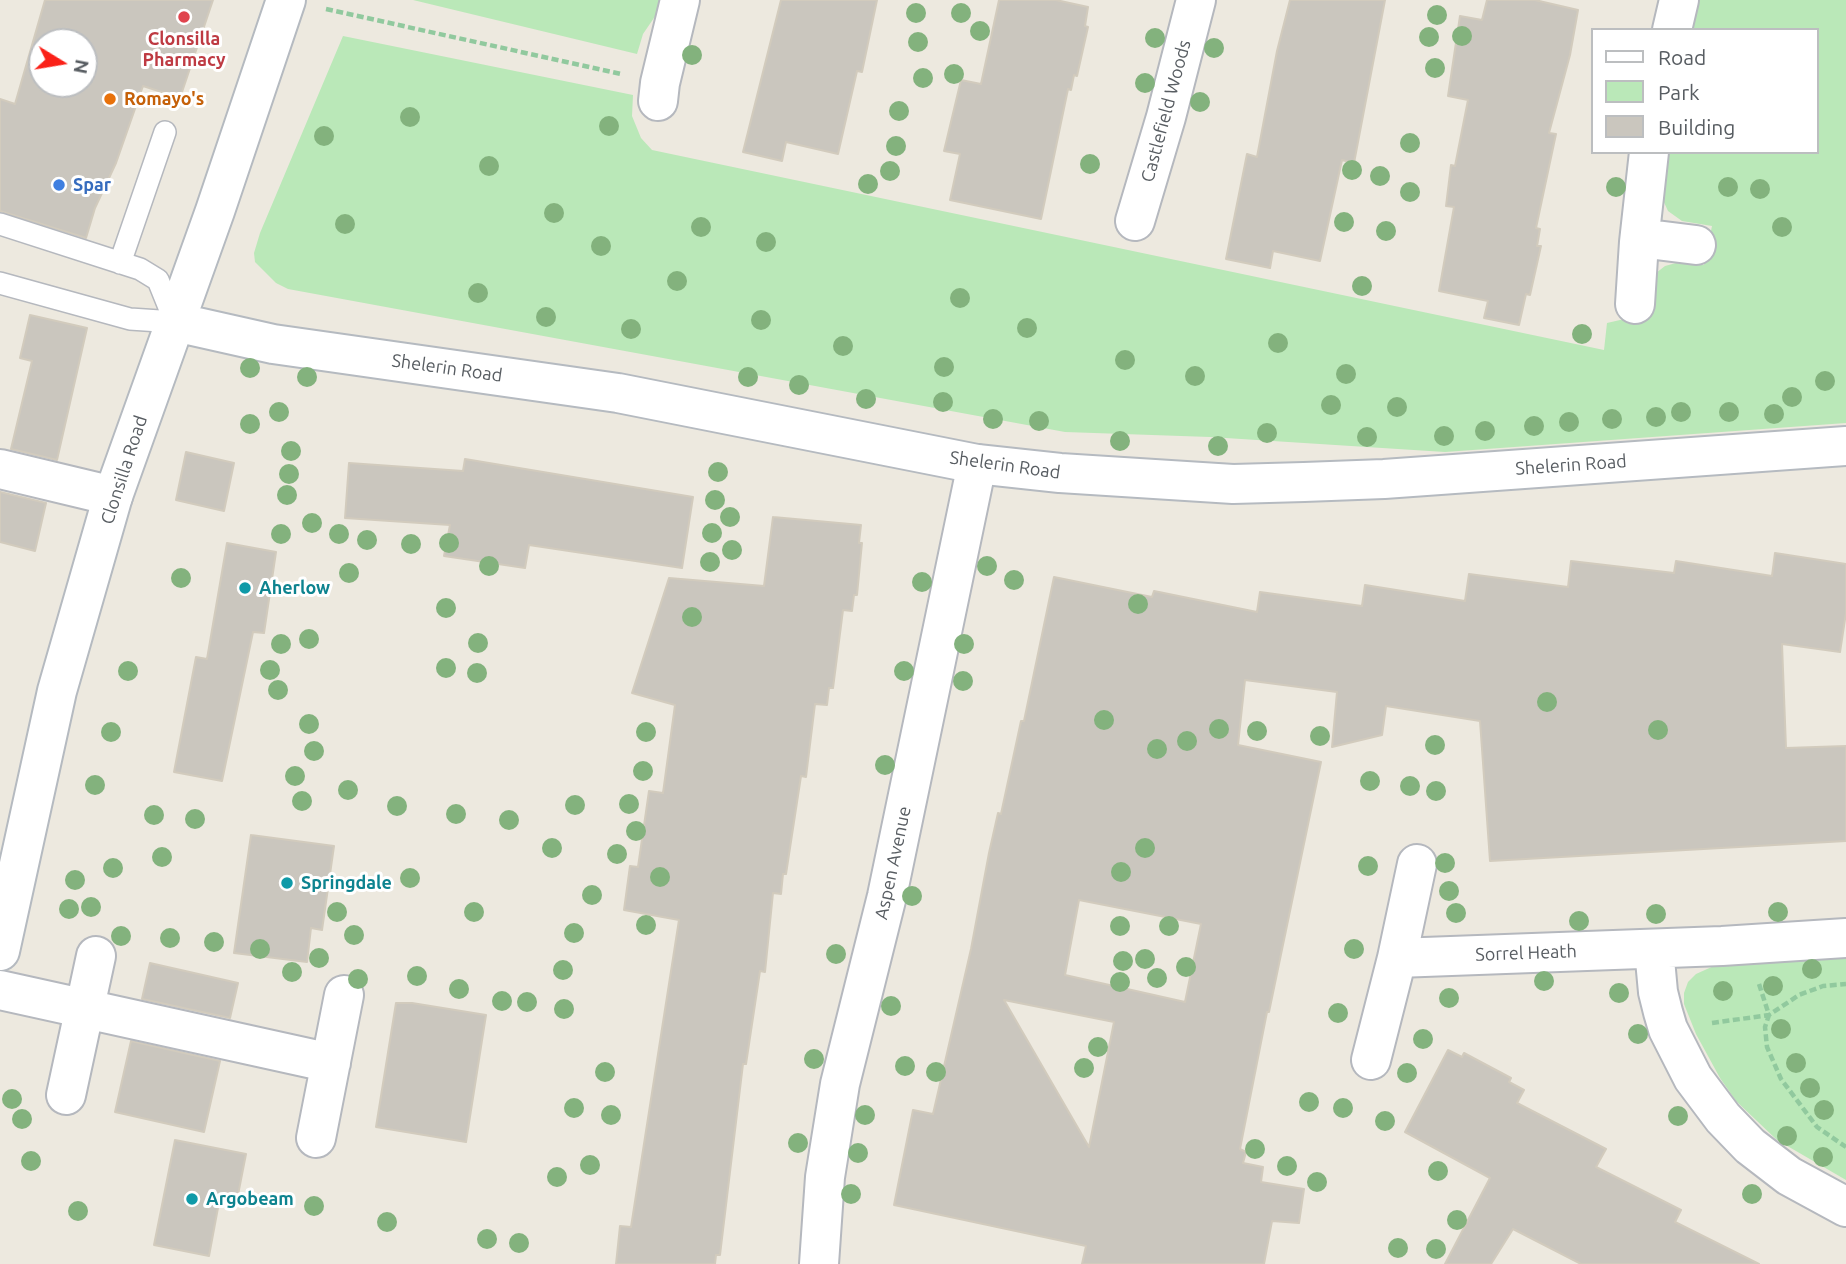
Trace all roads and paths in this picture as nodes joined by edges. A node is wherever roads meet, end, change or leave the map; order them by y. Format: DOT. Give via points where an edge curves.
graph roads {
  1 [pos="680,0"];
  2 [pos="1196,0"];
  3 [pos="1679,0"];
  4 [pos="300,3"];
  5 [pos="1672,28"];
  6 [pos="659,92"];
  7 [pos="165,132"];
  8 [pos="1649,154"];
  9 [pos="1135,221"];
  10 [pos="0,224"];
  11 [pos="1640,238"];
  12 [pos="1696,245"];
  13 [pos="120,263"];
  14 [pos="0,283"];
  15 [pos="1635,304"];
  16 [pos="175,322"];
  17 [pos="1846,446"];
  18 [pos="977,464"];
  19 [pos="0,469"];
  20 [pos="113,496"];
  21 [pos="1417,864"];
  22 [pos="1846,938"];
  23 [pos="1,942"];
  24 [pos="1742,945"];
  25 [pos="1654,949"];
  26 [pos="96,956"];
  27 [pos="1397,958"];
  28 [pos="1846,985"];
  29 [pos="0,990"];
  30 [pos="344,995"];
  31 [pos="84,1008"];
  32 [pos="1769,1015"];
  33 [pos="1668,1029"];
  34 [pos="1371,1060"];
  35 [pos="331,1063"];
  36 [pos="66,1095"];
  37 [pos="316,1138"];
  38 [pos="1846,1147"];
  39 [pos="1846,1207"];
  40 [pos="820,1264"];
  1 -- 6 [label="street"];
  2 -- 9 [label="street, Castlefield Woods"];
  3 -- 5 [label="street"];
  4 -- 6 [label="path"];
  4 -- 16 [label="street, Clonsilla Road"];
  7 -- 13 [label="lane"];
  8 -- 11 [label="street"];
  10 -- 13 [label="lane"];
  11 -- 12 [label="street"];
  11 -- 15 [label="street"];
  13 -- 16 [label="lane" via="158,280"];
  14 -- 16 [label="lane" via="130,319"];
  16 -- 18 [label="street, Shelerin Road" via="273,344 618,393"];
  16 -- 20 [label="street, Clonsilla Road"];
  17 -- 18 [label="street, Shelerin Road" via="1384,479 1262,483"];
  18 -- 40 [label="street, Aspen Avenue" via="887,896 840,1084 825,1177"];
  19 -- 20 [label="street"];
  20 -- 23 [label="street, Clonsilla Road" via="57,691"];
  21 -- 27 [label="street"];
  22 -- 24 [label="street, Sorrel Heath"];
  24 -- 25 [label="street, Sorrel Heath"];
  24 -- 32 [label="path"];
  25 -- 27 [label="street, Sorrel Heath"];
  25 -- 33 [label="street"];
  26 -- 31 [label="street"];
  27 -- 34 [label="street"];
  28 -- 32 [label="path" via="1823,986 1799,995"];
  29 -- 31 [label="street"];
  30 -- 35 [label="street"];
  31 -- 35 [label="street"];
  31 -- 36 [label="street"];
  32 -- 33 [label="path"];
  32 -- 38 [label="path" via="1767,1047 1781,1079 1817,1127"];
  33 -- 39 [label="street" via="1693,1078 1741,1138 1789,1176"];
  35 -- 37 [label="street"];
}
